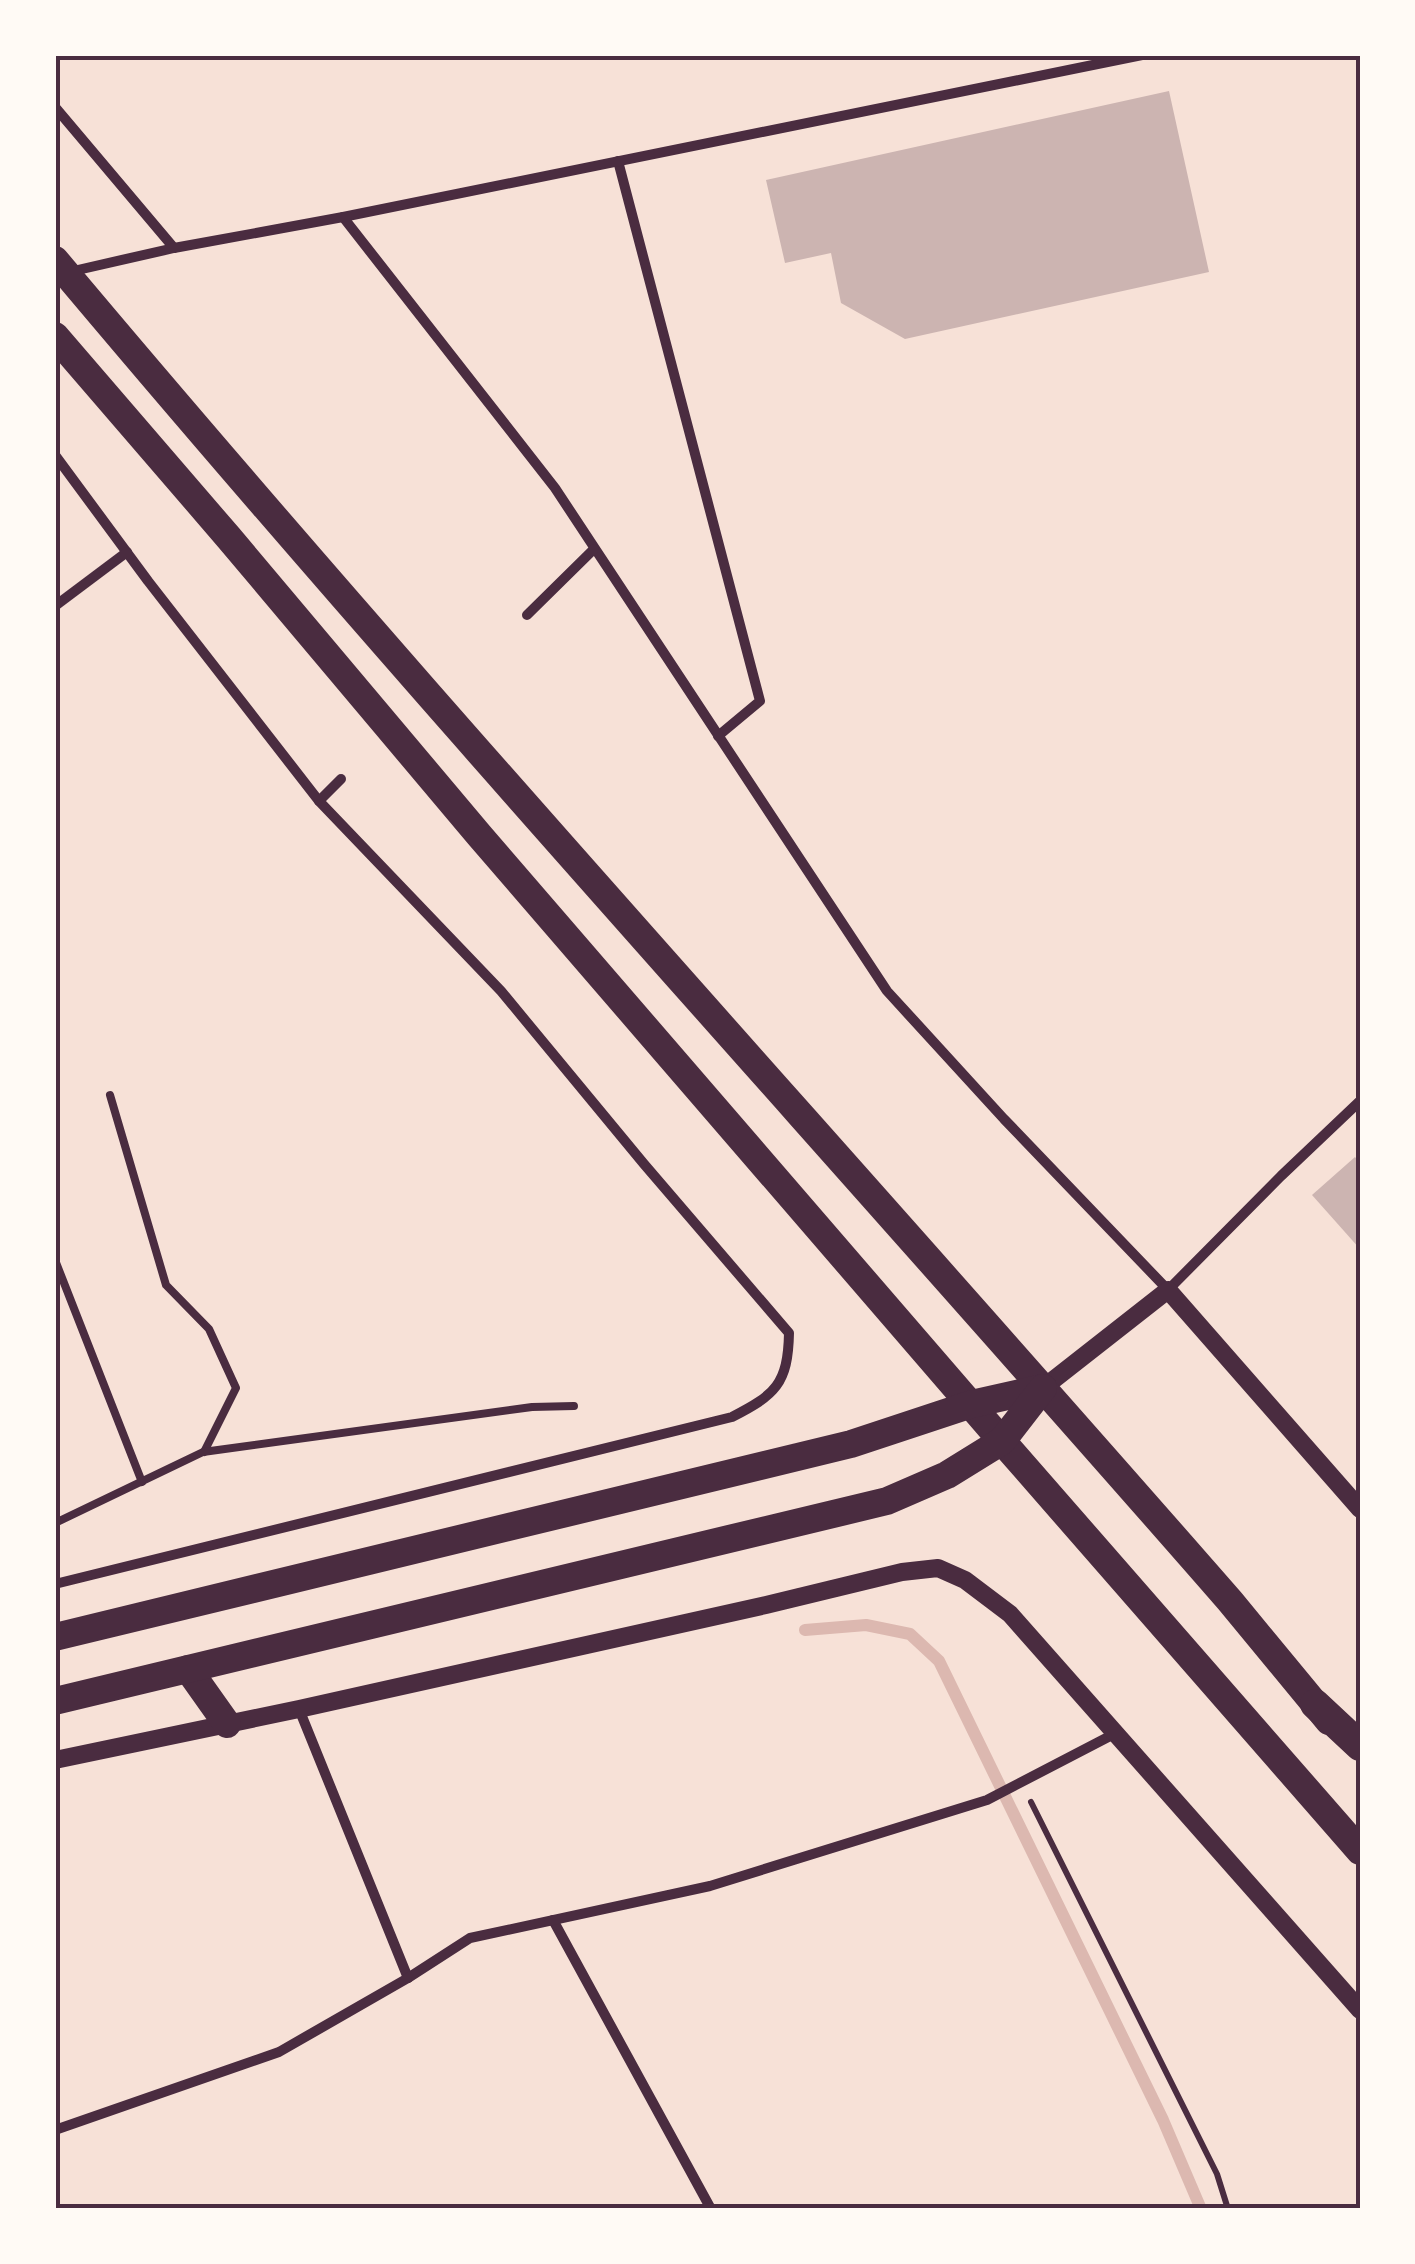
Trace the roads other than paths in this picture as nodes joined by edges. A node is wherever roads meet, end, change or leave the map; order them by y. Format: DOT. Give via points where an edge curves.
graph roads {
  1 [pos="1142,55"];
  2 [pos="55,107"];
  3 [pos="618,160"];
  4 [pos="343,217"];
  5 [pos="174,248"];
  6 [pos="60,266"];
  7 [pos="55,336"];
  8 [pos="55,455"];
  9 [pos="594,549"];
  10 [pos="127,552"];
  11 [pos="55,606"];
  12 [pos="527,615"];
  13 [pos="718,736"];
  14 [pos="341,779"];
  15 [pos="319,801"];
  16 [pos="110,1095"];
  17 [pos="1360,1101"];
  18 [pos="55,1260"];
  19 [pos="1168,1290"];
  20 [pos="1043,1388"];
  21 [pos="972,1404"];
  22 [pos="574,1406"];
  23 [pos="1002,1441"];
  24 [pos="203,1452"];
  25 [pos="142,1482"];
  26 [pos="1360,1508"];
  27 [pos="55,1523"];
  28 [pos="55,1584"];
  29 [pos="55,1636"];
  30 [pos="188,1669"];
  31 [pos="55,1701"];
  32 [pos="1314,1704"];
  33 [pos="300,1709"];
  34 [pos="227,1724"];
  35 [pos="1114,1734"];
  36 [pos="1360,1746"];
  37 [pos="1360,1756"];
  38 [pos="55,1760"];
  39 [pos="1360,1851"];
  40 [pos="554,1920"];
  41 [pos="408,1978"];
  42 [pos="1360,2010"];
  43 [pos="55,2130"];
  44 [pos="711,2209"];
  1 -- 3 [label="street"];
  2 -- 5 [label="street"];
  3 -- 4 [label="street"];
  3 -- 13 [label="street" via="760,701"];
  4 -- 5 [label="street"];
  4 -- 9 [label="street" via="555,488"];
  5 -- 6 [label="street"];
  6 -- 20 [label="highway"];
  7 -- 21 [label="highway"];
  8 -- 10 [label="street"];
  9 -- 12 [label="street"];
  9 -- 13 [label="street"];
  10 -- 11 [label="street"];
  10 -- 15 [label="street"];
  13 -- 19 [label="street" via="887,990"];
  14 -- 15 [label="street"];
  15 -- 28 [label="street" via="501,992 789,1334 789,1360 778,1388 732,1417"];
  16 -- 24 [label="lane" via="166,1285 209,1329 236,1388"];
  17 -- 19 [label="street"];
  18 -- 25 [label="lane"];
  19 -- 20 [label="street"];
  19 -- 26 [label="street"];
  20 -- 21 [label="highway"];
  20 -- 23 [label="highway"];
  20 -- 32 [label="highway"];
  21 -- 23 [label="highway"];
  21 -- 29 [label="highway" via="852,1444"];
  22 -- 24 [label="lane"];
  23 -- 30 [label="highway" via="887,1501"];
  23 -- 39 [label="highway"];
  24 -- 25 [label="lane"];
  25 -- 27 [label="lane"];
  30 -- 31 [label="highway"];
  30 -- 34 [label="highway"];
  32 -- 36 [label="highway"];
  32 -- 37 [label="highway"];
  33 -- 34 [label="street"];
  33 -- 35 [label="street" via="938,1568 1010,1614"];
  33 -- 41 [label="street"];
  34 -- 38 [label="street"];
  35 -- 40 [label="street" via="987,1800 710,1886"];
  35 -- 42 [label="street"];
  40 -- 41 [label="street" via="470,1938"];
  40 -- 44 [label="street"];
  41 -- 43 [label="street" via="279,2052"];
}
